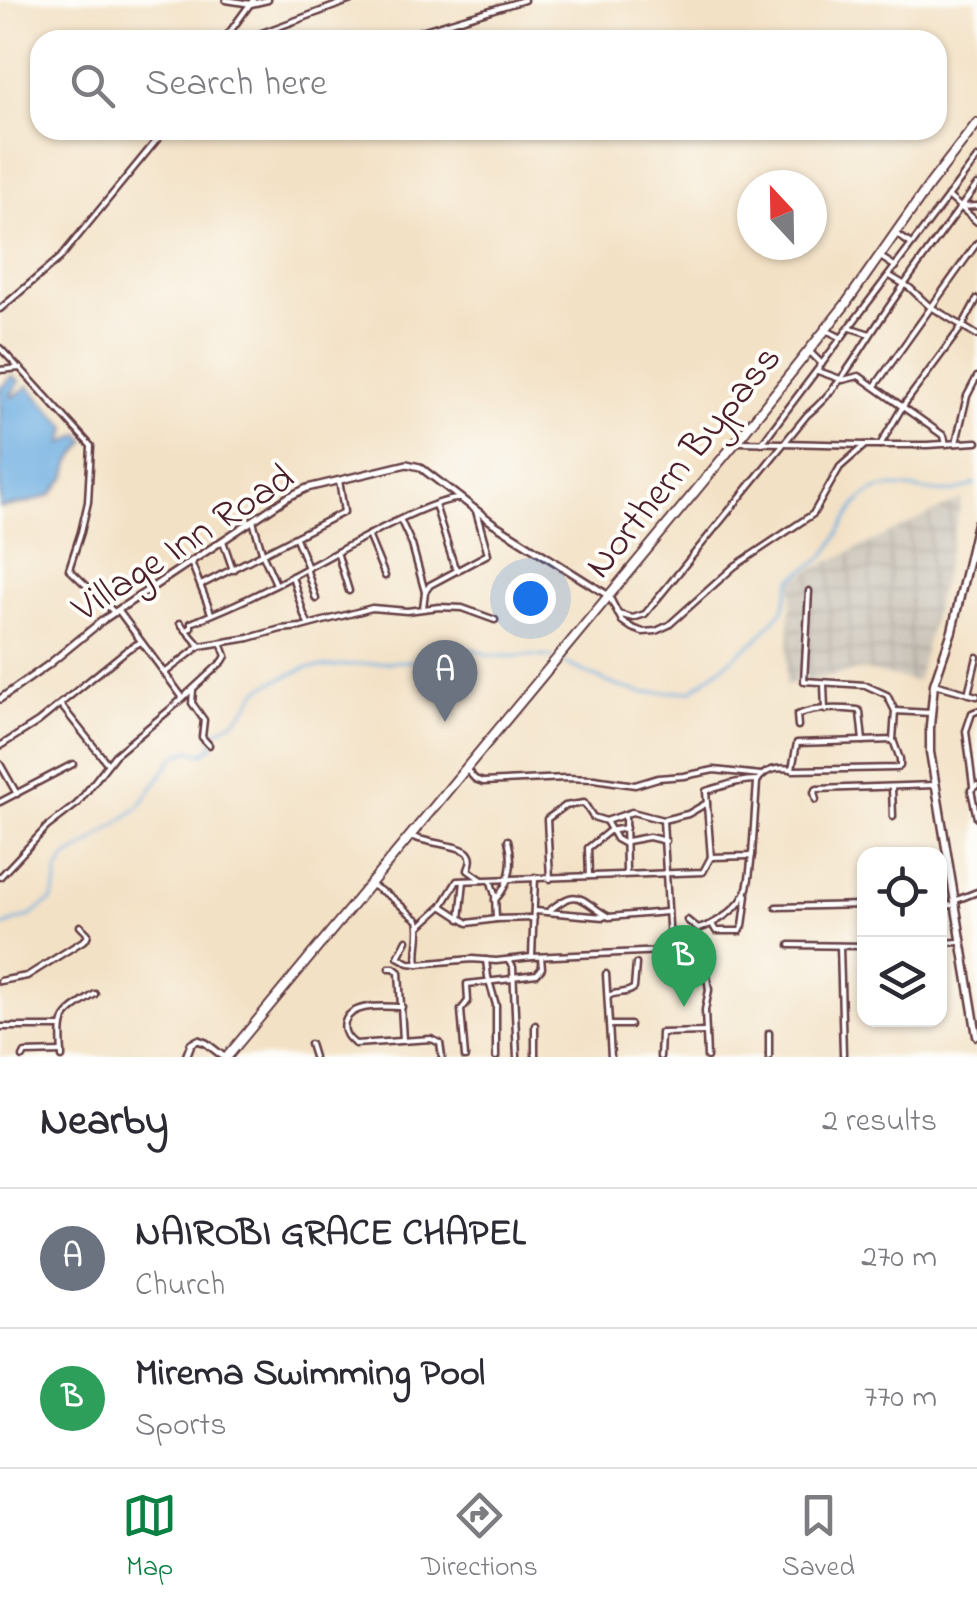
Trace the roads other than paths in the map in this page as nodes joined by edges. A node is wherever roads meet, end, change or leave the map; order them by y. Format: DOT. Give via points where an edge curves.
graph roads {
  1 [pos="226,0"];
  2 [pos="268,0"];
  3 [pos="348,0"];
  4 [pos="524,0"];
  5 [pos="252,2"];
  6 [pos="231,30"];
  7 [pos="268,30"];
  8 [pos="424,30"];
  9 [pos="977,123"];
  10 [pos="157,140"];
  11 [pos="977,158"];
  12 [pos="977,185"];
  13 [pos="948,196"];
  14 [pos="977,206"];
  15 [pos="960,207"];
  16 [pos="977,222"];
  17 [pos="895,232"];
  18 [pos="977,243"];
  19 [pos="912,245"];
  20 [pos="879,256"];
  21 [pos="896,268"];
  22 [pos="890,276"];
  23 [pos="904,285"];
  24 [pos="977,299"];
  25 [pos="931,306"];
  26 [pos="0,309"];
  27 [pos="963,325"];
  28 [pos="850,328"];
  29 [pos="826,330"];
  30 [pos="870,334"];
  31 [pos="977,335"];
  32 [pos="842,338"];
  33 [pos="0,348"];
  34 [pos="809,351"];
  35 [pos="822,364"];
  36 [pos="19,368"];
  37 [pos="0,370"];
  38 [pos="818,370"];
  39 [pos="977,377"];
  40 [pos="841,379"];
  41 [pos="876,386"];
  42 [pos="904,406"];
  43 [pos="737,441"];
  44 [pos="977,442"];
  45 [pos="762,443"];
  46 [pos="956,443"];
  47 [pos="784,444"];
  48 [pos="864,444"];
  49 [pos="880,444"];
  50 [pos="946,444"];
  51 [pos="339,480"];
  52 [pos="460,498"];
  53 [pos="434,504"];
  54 [pos="476,511"];
  55 [pos="400,520"];
  56 [pos="253,521"];
  57 [pos="977,523"];
  58 [pos="368,535"];
  59 [pos="296,538"];
  60 [pos="222,540"];
  61 [pos="337,552"];
  62 [pos="263,555"];
  63 [pos="191,562"];
  64 [pos="967,562"];
  65 [pos="977,564"];
  66 [pos="307,569"];
  67 [pos="233,570"];
  68 [pos="458,571"];
  69 [pos="292,576"];
  70 [pos="385,576"];
  71 [pos="276,584"];
  72 [pos="201,585"];
  73 [pos="810,590"];
  74 [pos="349,591"];
  75 [pos="425,592"];
  76 [pos="609,596"];
  77 [pos="316,599"];
  78 [pos="423,609"];
  79 [pos="116,611"];
  80 [pos="618,614"];
  81 [pos="212,615"];
  82 [pos="634,618"];
  83 [pos="495,620"];
  84 [pos="180,623"];
  85 [pos="310,625"];
  86 [pos="186,630"];
  87 [pos="637,630"];
  88 [pos="141,642"];
  89 [pos="221,643"];
  90 [pos="200,646"];
  91 [pos="977,656"];
  92 [pos="166,672"];
  93 [pos="824,684"];
  94 [pos="934,684"];
  95 [pos="193,690"];
  96 [pos="968,694"];
  97 [pos="977,696"];
  98 [pos="183,698"];
  99 [pos="0,699"];
  100 [pos="60,704"];
  101 [pos="825,710"];
  102 [pos="895,711"];
  103 [pos="977,711"];
  104 [pos="931,713"];
  105 [pos="798,726"];
  106 [pos="893,740"];
  107 [pos="862,741"];
  108 [pos="209,745"];
  109 [pos="0,746"];
  110 [pos="108,763"];
  111 [pos="0,764"];
  112 [pos="74,764"];
  113 [pos="466,769"];
  114 [pos="792,770"];
  115 [pos="760,777"];
  116 [pos="936,785"];
  117 [pos="892,786"];
  118 [pos="975,786"];
  119 [pos="17,794"];
  120 [pos="816,800"];
  121 [pos="0,802"];
  122 [pos="707,803"];
  123 [pos="625,815"];
  124 [pos="893,817"];
  125 [pos="977,818"];
  126 [pos="663,820"];
  127 [pos="606,822"];
  128 [pos="626,828"];
  129 [pos="612,830"];
  130 [pos="411,836"];
  131 [pos="508,840"];
  132 [pos="666,840"];
  133 [pos="625,843"];
  134 [pos="752,855"];
  135 [pos="710,858"];
  136 [pos="666,873"];
  137 [pos="626,874"];
  138 [pos="590,876"];
  139 [pos="0,877"];
  140 [pos="536,877"];
  141 [pos="509,879"];
  142 [pos="550,879"];
  143 [pos="482,880"];
  144 [pos="490,880"];
  145 [pos="464,882"];
  146 [pos="371,884"];
  147 [pos="977,892"];
  148 [pos="747,894"];
  149 [pos="495,900"];
  150 [pos="954,903"];
  151 [pos="947,904"];
  152 [pos="857,905"];
  153 [pos="442,906"];
  154 [pos="776,907"];
  155 [pos="548,912"];
  156 [pos="669,912"];
  157 [pos="534,914"];
  158 [pos="609,917"];
  159 [pos="460,919"];
  160 [pos="496,919"];
  161 [pos="687,920"];
  162 [pos="712,924"];
  163 [pos="80,926"];
  164 [pos="420,926"];
  165 [pos="406,940"];
  166 [pos="961,942"];
  167 [pos="947,943"];
  168 [pos="790,944"];
  169 [pos="417,945"];
  170 [pos="840,946"];
  171 [pos="857,946"];
  172 [pos="402,950"];
  173 [pos="532,957"];
  174 [pos="541,957"];
  175 [pos="486,960"];
  176 [pos="508,960"];
  177 [pos="418,964"];
  178 [pos="636,964"];
  179 [pos="388,968"];
  180 [pos="606,974"];
  181 [pos="512,978"];
  182 [pos="665,980"];
  183 [pos="0,981"];
  184 [pos="490,982"];
  185 [pos="96,994"];
  186 [pos="608,996"];
  187 [pos="402,1007"];
  188 [pos="630,1024"];
  189 [pos="535,1025"];
  190 [pos="609,1026"];
  191 [pos="0,1028"];
  192 [pos="61,1028"];
  193 [pos="706,1032"];
  194 [pos="768,1033"];
  195 [pos="977,1036"];
  196 [pos="403,1042"];
  197 [pos="310,1044"];
  198 [pos="62,1054"];
  199 [pos="843,1054"];
  200 [pos="24,1057"];
  201 [pos="187,1057"];
  202 [pos="225,1057"];
  203 [pos="314,1057"];
  204 [pos="442,1057"];
  205 [pos="465,1057"];
  206 [pos="496,1057"];
  207 [pos="517,1057"];
  208 [pos="536,1057"];
  209 [pos="611,1057"];
  210 [pos="660,1057"];
  211 [pos="707,1057"];
  212 [pos="769,1057"];
  1 -- 5 [label="street"];
  2 -- 5 [label="street"];
  3 -- 7 [label="street"];
  4 -- 8 [label="street"];
  5 -- 6 [label="street"];
  9 -- 17 [label="main road, Northern Bypass"];
  10 -- 26 [label="street" via="60,258"];
  11 -- 13 [label="street"];
  12 -- 15 [label="street"];
  13 -- 15 [label="street"];
  13 -- 19 [label="street"];
  14 -- 15 [label="street"];
  15 -- 16 [label="street"];
  15 -- 23 [label="street"];
  17 -- 19 [label="street"];
  17 -- 20 [label="main road, Northern Bypass"];
  18 -- 25 [label="street"];
  19 -- 21 [label="street"];
  20 -- 21 [label="street"];
  20 -- 29 [label="main road, Northern Bypass"];
  21 -- 22 [label="street"];
  22 -- 23 [label="street"];
  22 -- 28 [label="street"];
  23 -- 25 [label="street"];
  23 -- 30 [label="street"];
  24 -- 27 [label="street"];
  25 -- 27 [label="street"];
  25 -- 41 [label="street"];
  27 -- 31 [label="street"];
  27 -- 42 [label="street"];
  28 -- 30 [label="street"];
  28 -- 32 [label="street"];
  29 -- 32 [label="street"];
  29 -- 34 [label="main road, Northern Bypass"];
  30 -- 40 [label="street"];
  32 -- 35 [label="street"];
  33 -- 36 [label="street"];
  34 -- 35 [label="street"];
  34 -- 43 [label="main road, Northern Bypass"];
  35 -- 38 [label="street"];
  36 -- 37 [label="street"];
  36 -- 79 [label="street" via="92,448 90,493 69,569"];
  38 -- 40 [label="street"];
  38 -- 45 [label="street"];
  39 -- 46 [label="street"];
  40 -- 41 [label="street" via="859,376"];
  40 -- 47 [label="street"];
  41 -- 42 [label="street"];
  42 -- 49 [label="street"];
  42 -- 50 [label="street"];
  43 -- 45 [label="street"];
  43 -- 76 [label="main road, Northern Bypass"];
  44 -- 46 [label="street"];
  45 -- 47 [label="street"];
  46 -- 50 [label="street"];
  47 -- 48 [label="street"];
  47 -- 82 [label="street" via="645,614"];
  48 -- 49 [label="street"];
  48 -- 87 [label="street" via="808,519 735,566 676,620 656,631"];
  49 -- 50 [label="street"];
  51 -- 52 [label="street, Village Inn Road" via="410,463"];
  51 -- 56 [label="street, Village Inn Road" via="301,490"];
  51 -- 59 [label="street" via="344,512"];
  52 -- 53 [label="street"];
  52 -- 54 [label="street, Village Inn Road"];
  53 -- 55 [label="street"];
  53 -- 68 [label="street"];
  54 -- 68 [label="street" via="488,554"];
  54 -- 76 [label="street, Village Inn Road"];
  55 -- 58 [label="street"];
  55 -- 75 [label="street"];
  56 -- 60 [label="street, Village Inn Road"];
  56 -- 62 [label="street"];
  57 -- 64 [label="main road"];
  58 -- 61 [label="street"];
  58 -- 70 [label="street"];
  59 -- 62 [label="street"];
  59 -- 66 [label="street"];
  60 -- 63 [label="street, Village Inn Road"];
  60 -- 67 [label="street"];
  61 -- 66 [label="street"];
  61 -- 74 [label="street"];
  62 -- 67 [label="street"];
  62 -- 71 [label="street"];
  63 -- 72 [label="street"];
  63 -- 79 [label="street, Village Inn Road"];
  64 -- 65 [label="street"];
  64 -- 94 [label="main road"];
  66 -- 69 [label="street"];
  66 -- 77 [label="street"];
  67 -- 72 [label="street"];
  68 -- 75 [label="street"];
  69 -- 71 [label="street"];
  69 -- 85 [label="street"];
  71 -- 81 [label="street"];
  72 -- 81 [label="street"];
  73 -- 93 [label="street" via="804,680"];
  75 -- 78 [label="street"];
  76 -- 80 [label="street"];
  76 -- 113 [label="main road, Northern Bypass"];
  78 -- 83 [label="street" via="462,608"];
  78 -- 85 [label="street" via="372,608"];
  79 -- 88 [label="street"];
  79 -- 99 [label="street, Village Inn Road"];
  80 -- 82 [label="street"];
  80 -- 87 [label="street"];
  81 -- 86 [label="street"];
  82 -- 87 [label="street"];
  84 -- 86 [label="street"];
  85 -- 89 [label="street"];
  86 -- 90 [label="street"];
  88 -- 92 [label="street"];
  88 -- 100 [label="street"];
  89 -- 90 [label="street"];
  89 -- 95 [label="street" via="226,656"];
  90 -- 92 [label="street"];
  91 -- 96 [label="street"];
  92 -- 98 [label="street"];
  93 -- 101 [label="street"];
  93 -- 102 [label="street" via="865,685 886,696"];
  94 -- 96 [label="street"];
  94 -- 104 [label="main road"];
  95 -- 98 [label="street"];
  95 -- 108 [label="street"];
  96 -- 97 [label="street"];
  98 -- 110 [label="street"];
  100 -- 109 [label="street"];
  100 -- 110 [label="street"];
  101 -- 105 [label="street" via="799,714"];
  101 -- 107 [label="street" via="860,712"];
  102 -- 104 [label="street"];
  102 -- 106 [label="street"];
  103 -- 118 [label="street" via="966,732"];
  104 -- 116 [label="main road"];
  106 -- 107 [label="street"];
  106 -- 114 [label="street" via="897,768"];
  107 -- 114 [label="street" via="798,744"];
  110 -- 139 [label="street" via="74,807"];
  111 -- 119 [label="street"];
  112 -- 119 [label="street"];
  113 -- 115 [label="street" via="484,782 566,778 635,784 714,770"];
  113 -- 130 [label="main road, Northern Bypass"];
  114 -- 115 [label="street"];
  115 -- 122 [label="street" via="708,790"];
  115 -- 134 [label="street"];
  116 -- 117 [label="street"];
  116 -- 150 [label="main road"];
  117 -- 120 [label="street" via="817,789"];
  117 -- 124 [label="street"];
  118 -- 125 [label="street"];
  119 -- 121 [label="street"];
  122 -- 126 [label="street"];
  122 -- 135 [label="street"];
  123 -- 126 [label="street"];
  123 -- 127 [label="street"];
  123 -- 128 [label="street"];
  126 -- 132 [label="street"];
  127 -- 129 [label="street"];
  127 -- 142 [label="street" via="584,803 550,816"];
  128 -- 129 [label="street"];
  128 -- 133 [label="street"];
  129 -- 133 [label="street"];
  129 -- 138 [label="street" via="588,848"];
  130 -- 143 [label="street" via="468,852 468,870"];
  130 -- 146 [label="main road, Northern Bypass"];
  131 -- 141 [label="street"];
  132 -- 133 [label="street"];
  132 -- 136 [label="street"];
  133 -- 137 [label="street"];
  134 -- 135 [label="street"];
  134 -- 148 [label="street"];
  135 -- 136 [label="street" via="703,872"];
  136 -- 137 [label="street"];
  136 -- 156 [label="street"];
  137 -- 138 [label="street"];
  138 -- 142 [label="street"];
  140 -- 141 [label="street"];
  140 -- 142 [label="street"];
  140 -- 157 [label="street"];
  141 -- 144 [label="street"];
  141 -- 149 [label="street"];
  143 -- 144 [label="street"];
  143 -- 145 [label="street"];
  144 -- 149 [label="street"];
  145 -- 153 [label="street" via="458,881"];
  145 -- 159 [label="street"];
  146 -- 164 [label="street"];
  146 -- 202 [label="main road, Northern Bypass"];
  147 -- 150 [label="street"];
  148 -- 162 [label="street"];
  148 -- 162 [label="street" via="740,931 716,931"];
  149 -- 160 [label="street"];
  150 -- 151 [label="street"];
  150 -- 166 [label="main road"];
  152 -- 154 [label="street"];
  153 -- 159 [label="street"];
  153 -- 164 [label="street"];
  155 -- 157 [label="street"];
  155 -- 158 [label="street"];
  155 -- 158 [label="street" via="562,900 584,898"];
  156 -- 158 [label="street"];
  156 -- 174 [label="street" via="668,950"];
  157 -- 160 [label="street"];
  157 -- 173 [label="street"];
  159 -- 160 [label="street"];
  161 -- 162 [label="street" via="698,929"];
  163 -- 183 [label="street" via="86,939 27,976"];
  164 -- 169 [label="street"];
  165 -- 172 [label="street"];
  166 -- 167 [label="street"];
  166 -- 195 [label="main road"];
  168 -- 170 [label="street"];
  169 -- 172 [label="street"];
  169 -- 177 [label="street"];
  170 -- 171 [label="street"];
  170 -- 199 [label="street"];
  172 -- 177 [label="street" via="398,957"];
  173 -- 174 [label="street"];
  173 -- 176 [label="street"];
  174 -- 181 [label="street" via="537,974"];
  175 -- 176 [label="street"];
  175 -- 177 [label="street"];
  175 -- 184 [label="street"];
  176 -- 181 [label="street"];
  178 -- 186 [label="street" via="634,988"];
  179 -- 187 [label="street" via="399,972"];
  180 -- 186 [label="street"];
  181 -- 184 [label="street"];
  181 -- 207 [label="street"];
  182 -- 193 [label="street" via="707,977"];
  184 -- 205 [label="street" via="467,984 461,1010"];
  184 -- 206 [label="street"];
  185 -- 192 [label="street" via="65,1014"];
  186 -- 190 [label="street"];
  187 -- 196 [label="street"];
  187 -- 196 [label="street" via="357,1010 344,1028 355,1044"];
  188 -- 190 [label="street"];
  189 -- 208 [label="street"];
  190 -- 209 [label="street"];
  191 -- 192 [label="street"];
  192 -- 198 [label="street"];
  193 -- 210 [label="street" via="661,1033"];
  193 -- 211 [label="street"];
  194 -- 212 [label="street"];
  196 -- 204 [label="street" via="436,1040"];
  197 -- 203 [label="street"];
  198 -- 200 [label="street"];
  201 -- 202 [label="street" via="196,1046"];
}
